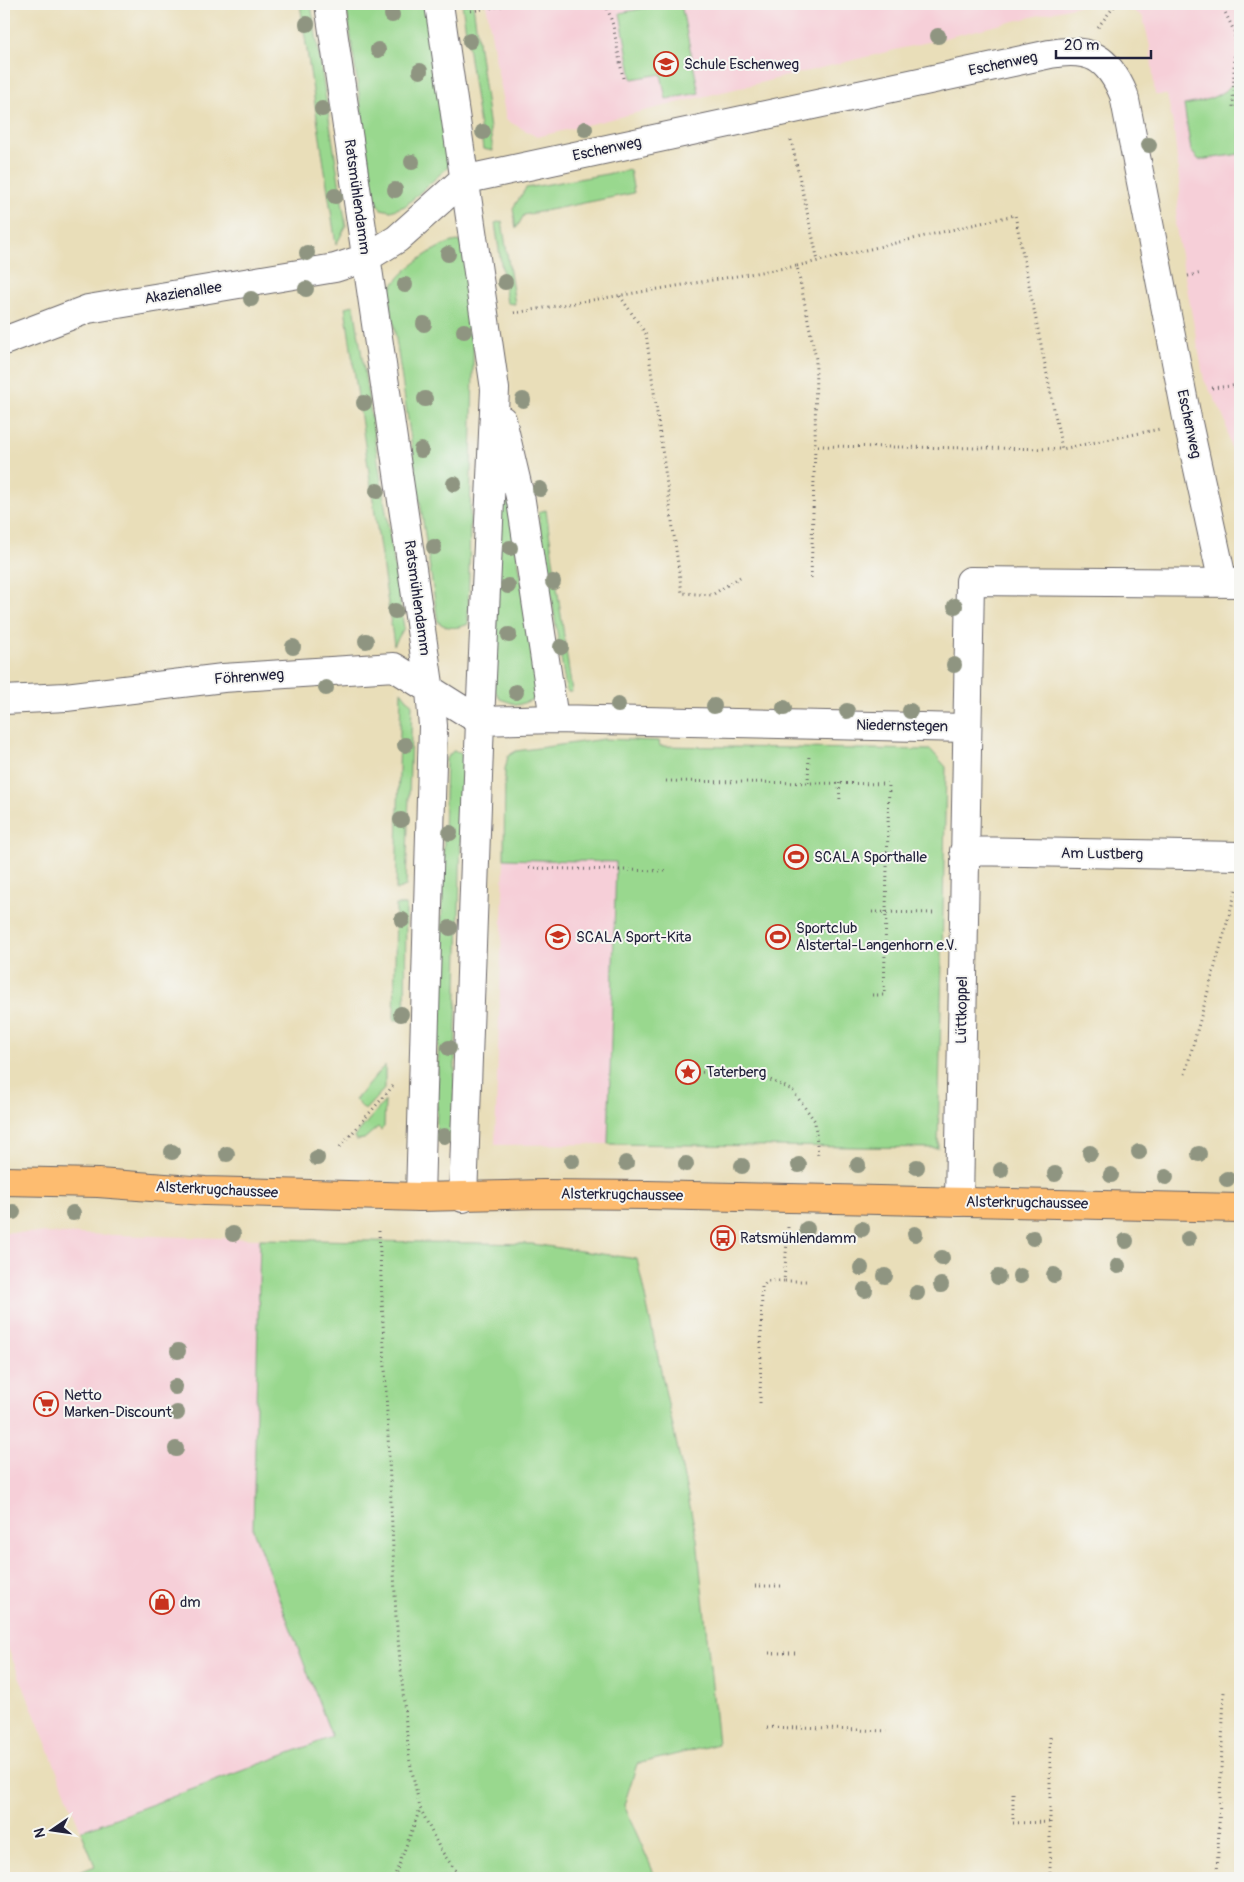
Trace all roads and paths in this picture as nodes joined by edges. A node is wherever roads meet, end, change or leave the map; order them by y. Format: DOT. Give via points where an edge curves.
graph roads {
  1 [pos="329,4"];
  2 [pos="439,4"];
  3 [pos="513,4"];
  4 [pos="606,4"];
  5 [pos="1221,4"];
  6 [pos="487,8"];
  7 [pos="623,78"];
  8 [pos="1233,108"];
  9 [pos="785,111"];
  10 [pos="463,180"];
  11 [pos="366,258"];
  12 [pos="818,261"];
  13 [pos="797,266"];
  14 [pos="620,296"];
  15 [pos="484,317"];
  16 [pos="4,340"];
  17 [pos="495,388"];
  18 [pos="1188,424"];
  19 [pos="815,446"];
  20 [pos="1062,448"];
  21 [pos="740,577"];
  22 [pos="811,578"];
  23 [pos="1232,583"];
  24 [pos="430,691"];
  25 [pos="4,700"];
  26 [pos="554,719"];
  27 [pos="480,721"];
  28 [pos="966,728"];
  29 [pos="666,781"];
  30 [pos="839,784"];
  31 [pos="840,801"];
  32 [pos="964,851"];
  33 [pos="1240,856"];
  34 [pos="529,868"];
  35 [pos="665,871"];
  36 [pos="1238,886"];
  37 [pos="872,912"];
  38 [pos="886,912"];
  39 [pos="963,914"];
  40 [pos="870,995"];
  41 [pos="424,1050"];
  42 [pos="697,1072"];
  43 [pos="1185,1074"];
  44 [pos="340,1147"];
  45 [pos="818,1155"];
  46 [pos="4,1181"];
  47 [pos="420,1197"];
  48 [pos="463,1198"];
  49 [pos="791,1199"];
  50 [pos="959,1202"];
  51 [pos="1240,1208"];
  52 [pos="379,1232"];
  53 [pos="784,1281"];
  54 [pos="809,1281"];
  55 [pos="760,1403"];
  56 [pos="755,1586"];
  57 [pos="782,1586"];
  58 [pos="796,1652"];
  59 [pos="769,1653"];
  60 [pos="1224,1692"];
  61 [pos="767,1727"];
  62 [pos="887,1730"];
  63 [pos="1050,1735"];
  64 [pos="1012,1792"];
  65 [pos="420,1808"];
  66 [pos="1050,1822"];
  67 [pos="394,1878"];
  68 [pos="461,1878"];
  69 [pos="1050,1878"];
  70 [pos="1217,1878"];
  1 -- 11 [label="street, Ratsmühlendamm"];
  2 -- 10 [label="street"];
  3 -- 6 [label="path"];
  4 -- 7 [label="path"];
  5 -- 8 [label="path" via="1234,34"];
  9 -- 10 [label="street, Eschenweg"];
  9 -- 12 [label="path"];
  9 -- 18 [label="street, Eschenweg" via="1069,51 1096,56 1110,68 1124,94"];
  10 -- 11 [label="street, Akazienallee" via="397,240"];
  10 -- 15 [label="street"];
  11 -- 16 [label="street, Akazienallee" via="335,268 88,309"];
  11 -- 24 [label="street, Ratsmühlendamm"];
  12 -- 13 [label="path"];
  12 -- 20 [label="path" via="1015,215"];
  13 -- 14 [label="path"];
  13 -- 19 [label="path" via="816,359"];
  14 -- 15 [label="path"];
  14 -- 21 [label="path" via="646,334 682,594 712,595"];
  15 -- 17 [label="street"];
  17 -- 26 [label="street" via="521,502"];
  17 -- 27 [label="street"];
  18 -- 20 [label="path"];
  18 -- 23 [label="street, Eschenweg"];
  19 -- 20 [label="path"];
  19 -- 22 [label="path"];
  23 -- 28 [label="street, Niedernstegen" via="970,581"];
  24 -- 25 [label="street, Föhrenweg" via="394,667 223,678 66,697"];
  24 -- 27 [label="street, Föhrenweg"];
  24 -- 41 [label="street, Ratsmühlendamm" via="433,726"];
  26 -- 27 [label="street, Niedernstegen"];
  26 -- 28 [label="street, Niedernstegen"];
  27 -- 48 [label="street"];
  28 -- 32 [label="street, Lüttkoppel"];
  29 -- 30 [label="path"];
  30 -- 31 [label="path"];
  30 -- 38 [label="path" via="889,784"];
  32 -- 33 [label="street, Am Lustberg"];
  32 -- 39 [label="street, Lüttkoppel"];
  34 -- 35 [label="path"];
  36 -- 43 [label="path"];
  37 -- 38 [label="path"];
  38 -- 39 [label="path"];
  38 -- 40 [label="path" via="884,995"];
  39 -- 50 [label="street, Lüttkoppel"];
  41 -- 44 [label="path"];
  41 -- 47 [label="street, Ratsmühlendamm"];
  42 -- 42 [label="path" via="694,1065 688,1063 682,1065 679,1073 682,1079 690,1081"];
  42 -- 45 [label="path" via="757,1074 792,1090 815,1122"];
  46 -- 47 [label="main road, Alsterkrugchaussee"];
  47 -- 48 [label="main road, Alsterkrugchaussee"];
  48 -- 49 [label="main road, Alsterkrugchaussee" via="543,1194"];
  49 -- 50 [label="main road, Alsterkrugchaussee"];
  49 -- 53 [label="path"];
  50 -- 51 [label="main road, Alsterkrugchaussee"];
  52 -- 65 [label="path" via="396,1617 409,1757"];
  53 -- 54 [label="path"];
  53 -- 55 [label="path" via="767,1281 762,1287"];
  56 -- 57 [label="path"];
  58 -- 59 [label="path"];
  60 -- 70 [label="path"];
  61 -- 62 [label="path"];
  63 -- 66 [label="path"];
  64 -- 66 [label="path" via="1013,1823"];
  65 -- 67 [label="path"];
  65 -- 68 [label="path" via="440,1849"];
  66 -- 69 [label="path"];
}
